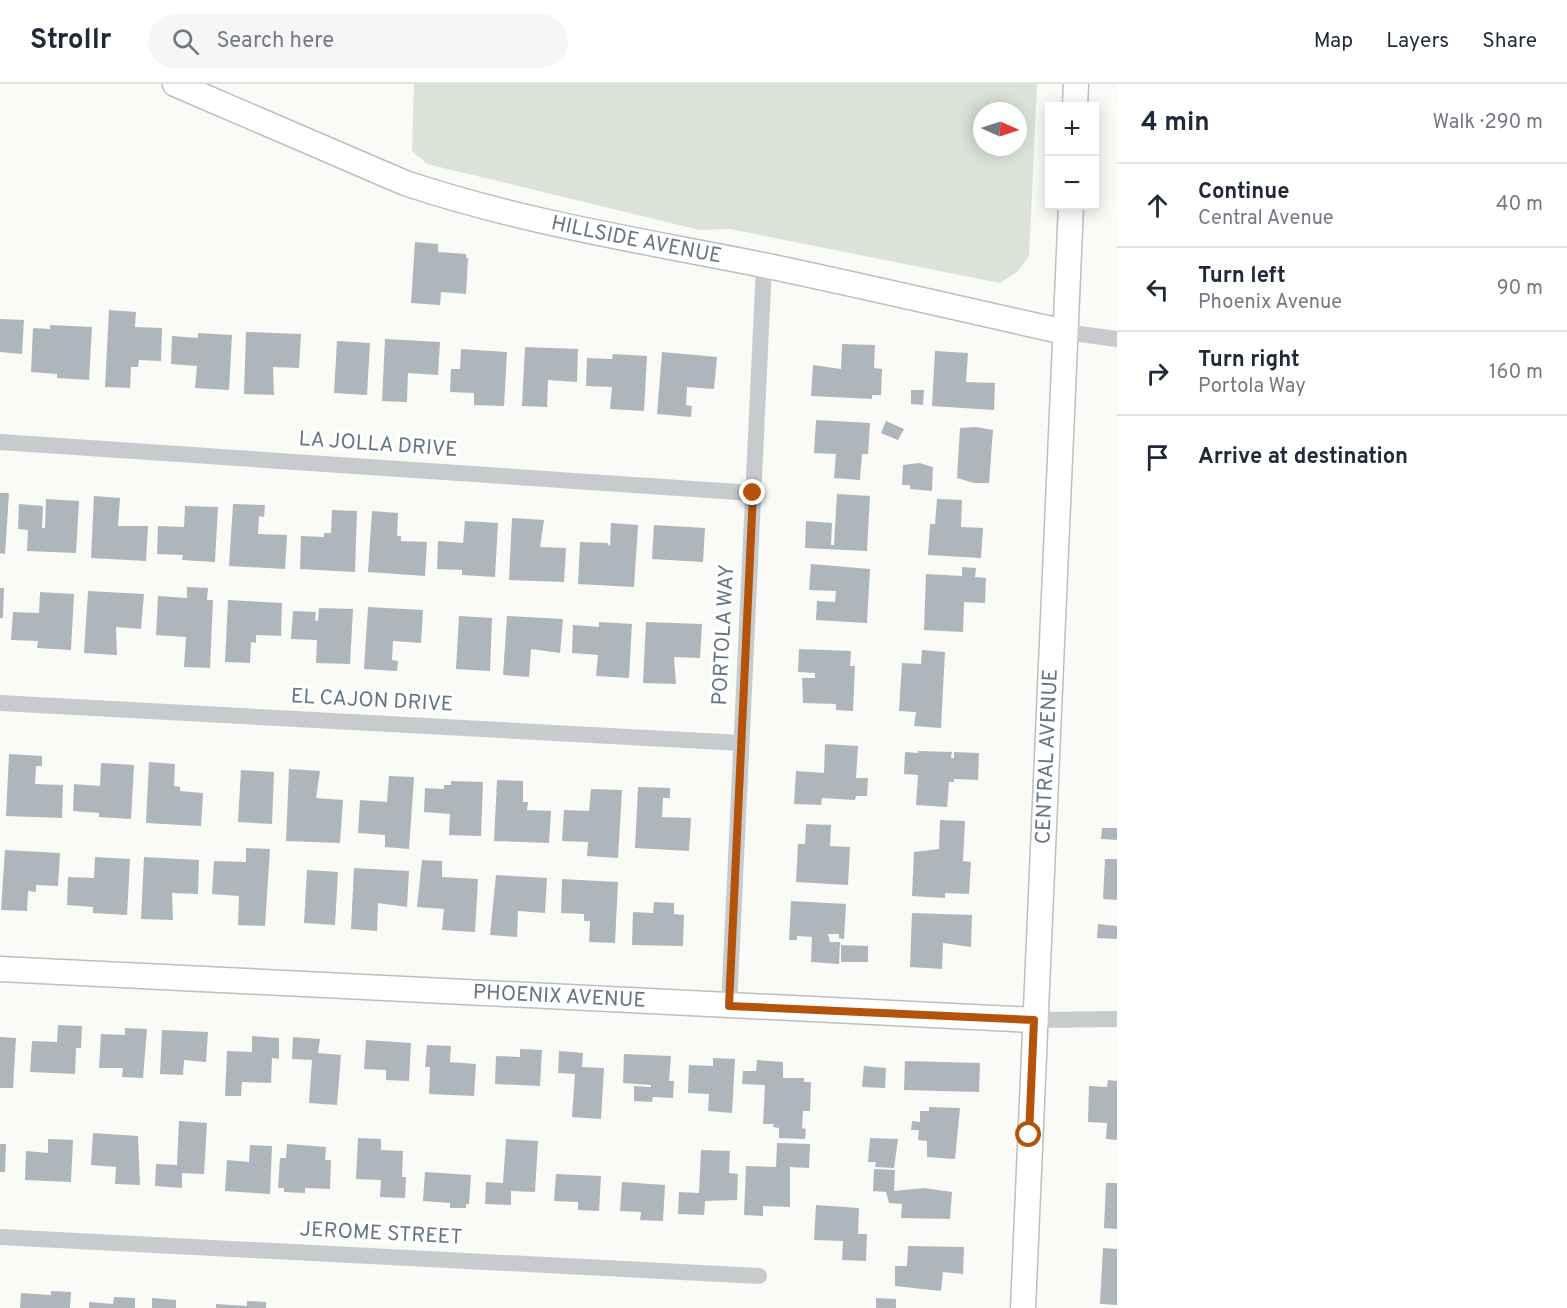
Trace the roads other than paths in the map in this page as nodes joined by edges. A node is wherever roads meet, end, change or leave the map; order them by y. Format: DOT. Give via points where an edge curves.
graph roads {
  1 [pos="175,84"];
  2 [pos="1076,84"];
  3 [pos="1075,102"];
  4 [pos="1071,210"];
  5 [pos="764,266"];
  6 [pos="1065,332"];
  7 [pos="1117,339"];
  8 [pos="0,442"];
  9 [pos="753,493"];
  10 [pos="0,703"];
  11 [pos="741,743"];
  12 [pos="0,969"];
  13 [pos="729,1006"];
  14 [pos="1117,1019"];
  15 [pos="1034,1020"];
  16 [pos="0,1237"];
  17 [pos="759,1276"];
  18 [pos="1023,1308"];
  1 -- 5 [label="street, HILLSIDE AVENUE" via="443,196 529,219"];
  2 -- 3 [label="street"];
  4 -- 6 [label="street, CENTRAL AVENUE"];
  5 -- 6 [label="street, HILLSIDE AVENUE"];
  5 -- 9 [label="street, PORTOLA WAY"];
  6 -- 7 [label="street, HILLSIDE AVENUE"];
  6 -- 15 [label="street, CENTRAL AVENUE"];
  8 -- 9 [label="street, LA JOLLA DRIVE"];
  9 -- 11 [label="street, PORTOLA WAY"];
  10 -- 11 [label="street, EL CAJON DRIVE"];
  11 -- 13 [label="street, PORTOLA WAY"];
  12 -- 13 [label="street, PHOENIX AVENUE"];
  13 -- 15 [label="street, PHOENIX AVENUE"];
  14 -- 15 [label="street, PHOENIX AVENUE"];
  15 -- 18 [label="street, CENTRAL AVENUE"];
  16 -- 17 [label="street, JEROME STREET"];
}
